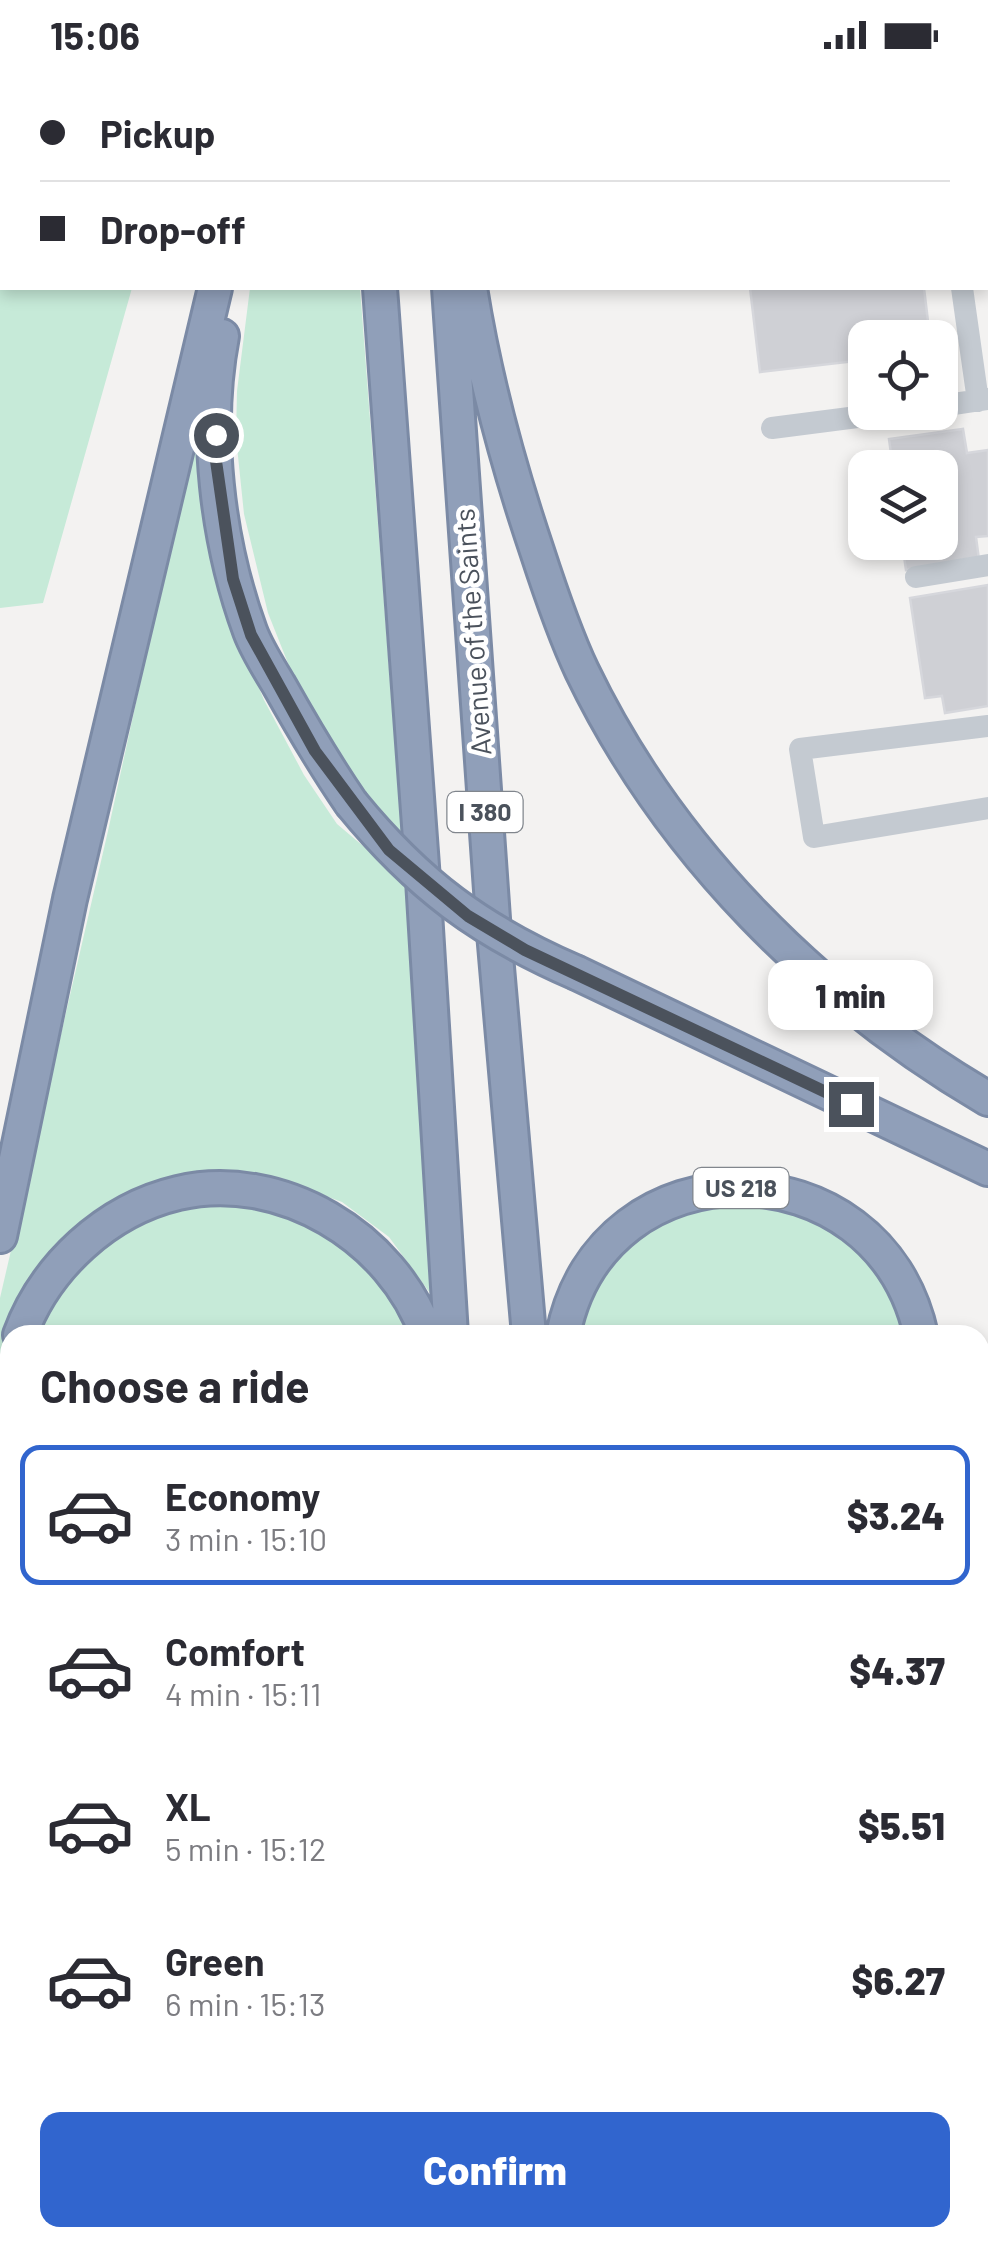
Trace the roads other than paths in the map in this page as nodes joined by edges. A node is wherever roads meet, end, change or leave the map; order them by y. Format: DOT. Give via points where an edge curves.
graph roads {
  1 [pos="215,290"];
  2 [pos="232,290"];
  3 [pos="380,290"];
  4 [pos="449,290"];
  5 [pos="470,290"];
  6 [pos="962,290"];
  7 [pos="983,400"];
  8 [pos="958,403"];
  9 [pos="848,418"];
  10 [pos="772,428"];
  11 [pos="988,565"];
  12 [pos="916,577"];
  13 [pos="988,726"];
  14 [pos="988,808"];
  15 [pos="988,1099"];
  16 [pos="988,1169"];
  17 [pos="0,1236"];
  18 [pos="25,1325"];
  19 [pos="421,1325"];
  20 [pos="450,1325"];
  21 [pos="527,1325"];
  22 [pos="565,1325"];
  23 [pos="919,1325"];
  1 -- 17 [label="highway" via="70,899"];
  2 -- 16 [label="highway, bridge" via="215,409 233,579 251,635 315,751 389,850 468,916 525,950"];
  3 -- 20 [label="highway, I 380"];
  4 -- 21 [label="highway, Avenue of the Saints / I 380"];
  5 -- 15 [label="highway" via="512,478 549,588 582,671 657,796 703,860 814,975"];
  6 -- 7 [label="lane"];
  7 -- 8 [label="lane"];
  9 -- 10 [label="lane"];
  11 -- 12 [label="lane"];
  13 -- 14 [label="lane" via="800,750 814,837"];
  18 -- 19 [label="highway" via="46,1284 104,1226 179,1193 219,1190 262,1192 343,1226 400,1282"];
  22 -- 23 [label="highway, US 218" via="582,1276 624,1228 675,1200 735,1188 796,1195 848,1222 889,1261"];
}
